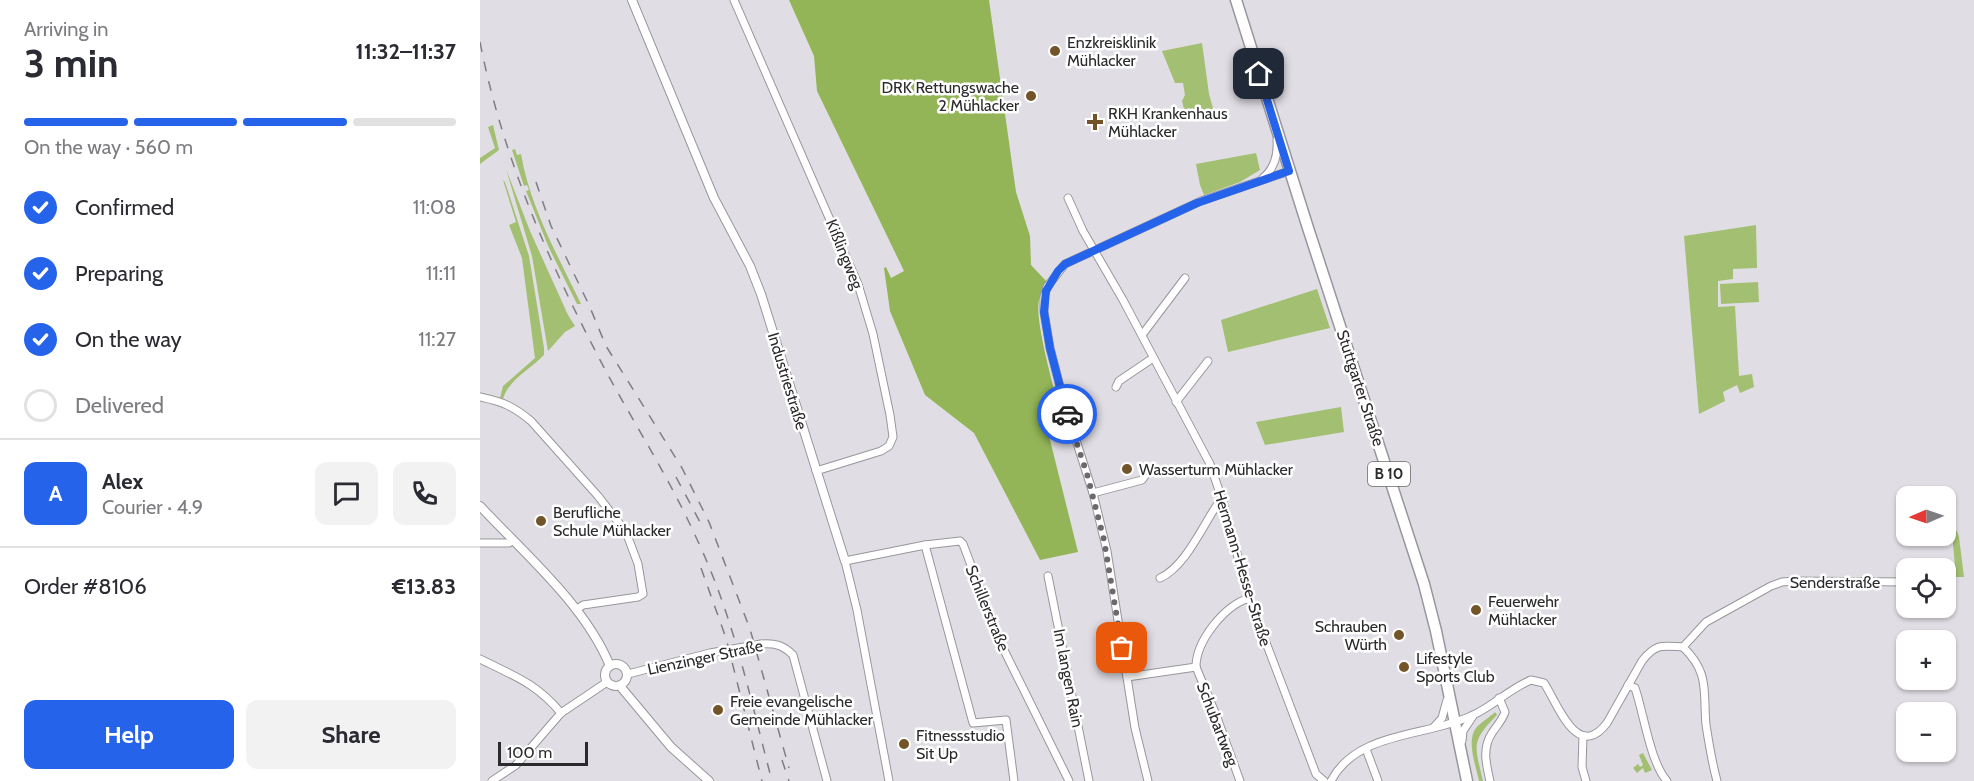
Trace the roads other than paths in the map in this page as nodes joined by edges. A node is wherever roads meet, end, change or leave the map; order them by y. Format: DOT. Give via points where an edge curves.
graph roads {
  1 [pos="632,0"];
  2 [pos="734,0"];
  3 [pos="1236,0"];
  4 [pos="1274,121"];
  5 [pos="1289,171"];
  6 [pos="1259,181"];
  7 [pos="1068,198"];
  8 [pos="1083,231"];
  9 [pos="1111,243"];
  10 [pos="1095,250"];
  11 [pos="1075,260"];
  12 [pos="1108,274"];
  13 [pos="1185,278"];
  14 [pos="1142,335"];
  15 [pos="1153,358"];
  16 [pos="1208,361"];
  17 [pos="1116,387"];
  18 [pos="480,397"];
  19 [pos="1176,402"];
  20 [pos="816,471"];
  21 [pos="1147,473"];
  22 [pos="1093,493"];
  23 [pos="1223,502"];
  24 [pos="480,506"];
  25 [pos="512,540"];
  26 [pos="480,543"];
  27 [pos="925,545"];
  28 [pos="844,561"];
  29 [pos="1047,576"];
  30 [pos="1160,578"];
  31 [pos="1896,582"];
  32 [pos="1250,598"];
  33 [pos="576,610"];
  34 [pos="1683,647"];
  35 [pos="480,659"];
  36 [pos="610,666"];
  37 [pos="1196,667"];
  38 [pos="628,674"];
  39 [pos="1127,677"];
  40 [pos="607,682"];
  41 [pos="1447,682"];
  42 [pos="1628,685"];
  43 [pos="620,686"];
  44 [pos="1499,698"];
  45 [pos="561,713"];
  46 [pos="1475,714"];
  47 [pos="1455,722"];
  48 [pos="1434,727"];
  49 [pos="1583,736"];
  50 [pos="1366,749"];
  51 [pos="1462,755"];
  52 [pos="492,781"];
  53 [pos="709,781"];
  54 [pos="827,781"];
  55 [pos="888,781"];
  56 [pos="1014,781"];
  57 [pos="1069,781"];
  58 [pos="1089,781"];
  59 [pos="1148,781"];
  60 [pos="1240,781"];
  61 [pos="1324,781"];
  62 [pos="1331,781"];
  63 [pos="1378,781"];
  64 [pos="1467,781"];
  65 [pos="1490,781"];
  66 [pos="1586,781"];
  67 [pos="1667,781"];
  68 [pos="1717,781"];
  1 -- 20 [label="street, Industriestraße" via="714,198 761,294"];
  2 -- 20 [label="street, Kißlingweg" via="858,285 890,415 889,446"];
  3 -- 4 [label="main road, Stuttgarter Straße / B 10"];
  4 -- 5 [label="main road, Stuttgarter Straße / B 10"];
  4 -- 6 [label="street" via="1275,162 1269,174"];
  5 -- 6 [label="street"];
  5 -- 41 [label="main road, Stuttgarter Straße / B 10" via="1414,549"];
  6 -- 9 [label="street" via="1197,203"];
  7 -- 8 [label="street, Hermann-Hesse-Straße"];
  8 -- 9 [label="street" via="1096,242"];
  8 -- 10 [label="street, Hermann-Hesse-Straße"];
  8 -- 11 [label="street" via="1087,247"];
  9 -- 10 [label="street"];
  9 -- 12 [label="street" via="1104,254"];
  10 -- 11 [label="street"];
  10 -- 12 [label="street, Hermann-Hesse-Straße"];
  11 -- 12 [label="street" via="1092,258"];
  11 -- 22 [label="street" via="1065,264 1047,287 1044,312 1065,406"];
  12 -- 14 [label="street, Hermann-Hesse-Straße"];
  13 -- 14 [label="street"];
  14 -- 15 [label="street, Hermann-Hesse-Straße"];
  15 -- 17 [label="street"];
  15 -- 19 [label="street, Hermann-Hesse-Straße"];
  16 -- 19 [label="street"];
  18 -- 33 [label="street" via="505,403 531,421 616,518 631,543 643,594 583,605"];
  19 -- 23 [label="street, Hermann-Hesse-Straße" via="1210,464"];
  20 -- 28 [label="street, Industriestraße"];
  21 -- 22 [label="street" via="1142,480"];
  22 -- 39 [label="street" via="1107,551"];
  23 -- 30 [label="street" via="1217,505 1178,564"];
  23 -- 32 [label="street, Hermann-Hesse-Straße"];
  24 -- 25 [label="street"];
  25 -- 26 [label="street"];
  25 -- 33 [label="street"];
  27 -- 28 [label="street, Schillerstraße"];
  27 -- 56 [label="street" via="973,723 1006,720"];
  27 -- 57 [label="street, Schillerstraße" via="962,542 1000,642"];
  28 -- 55 [label="street, Industriestraße" via="857,610"];
  29 -- 58 [label="street, Im langen Rain"];
  31 -- 34 [label="street, Senderstraße" via="1776,584 1706,622"];
  32 -- 37 [label="street" via="1241,600 1217,622 1196,657"];
  32 -- 61 [label="street, Hermann-Hesse-Straße" via="1308,756"];
  33 -- 36 [label="street"];
  34 -- 42 [label="street" via="1665,645 1653,650"];
  34 -- 68 [label="street" via="1695,659 1704,684 1707,732"];
  35 -- 45 [label="street" via="531,686"];
  36 -- 38 [label="street, Lienzinger Straße" via="621,665"];
  36 -- 40 [label="street" via="605,672"];
  37 -- 39 [label="street"];
  37 -- 60 [label="street, Schubartweg"];
  38 -- 43 [label="street, Lienzinger Straße"];
  38 -- 54 [label="street, Lienzinger Straße, bridge" via="710,653 761,644 780,645 793,655"];
  39 -- 59 [label="street"];
  40 -- 43 [label="street"];
  40 -- 45 [label="street"];
  41 -- 47 [label="main road, Stuttgarter Straße / B 10"];
  41 -- 48 [label="street" via="1446,711"];
  42 -- 49 [label="street" via="1603,728 1592,736"];
  42 -- 67 [label="street" via="1635,688 1654,757"];
  43 -- 53 [label="street" via="671,747"];
  44 -- 46 [label="street"];
  44 -- 49 [label="street" via="1525,683 1541,681 1570,728"];
  44 -- 65 [label="street" via="1505,712 1486,746"];
  45 -- 52 [label="street" via="516,765"];
  46 -- 47 [label="street"];
  46 -- 51 [label="street" via="1463,731"];
  47 -- 48 [label="street"];
  47 -- 51 [label="main road, Stuttgarter Straße / B 10"];
  48 -- 50 [label="street"];
  49 -- 66 [label="street" via="1582,767"];
  50 -- 62 [label="street" via="1341,766"];
  50 -- 63 [label="street"];
  51 -- 64 [label="main road, Stuttgarter Straße / B 10"];
}
